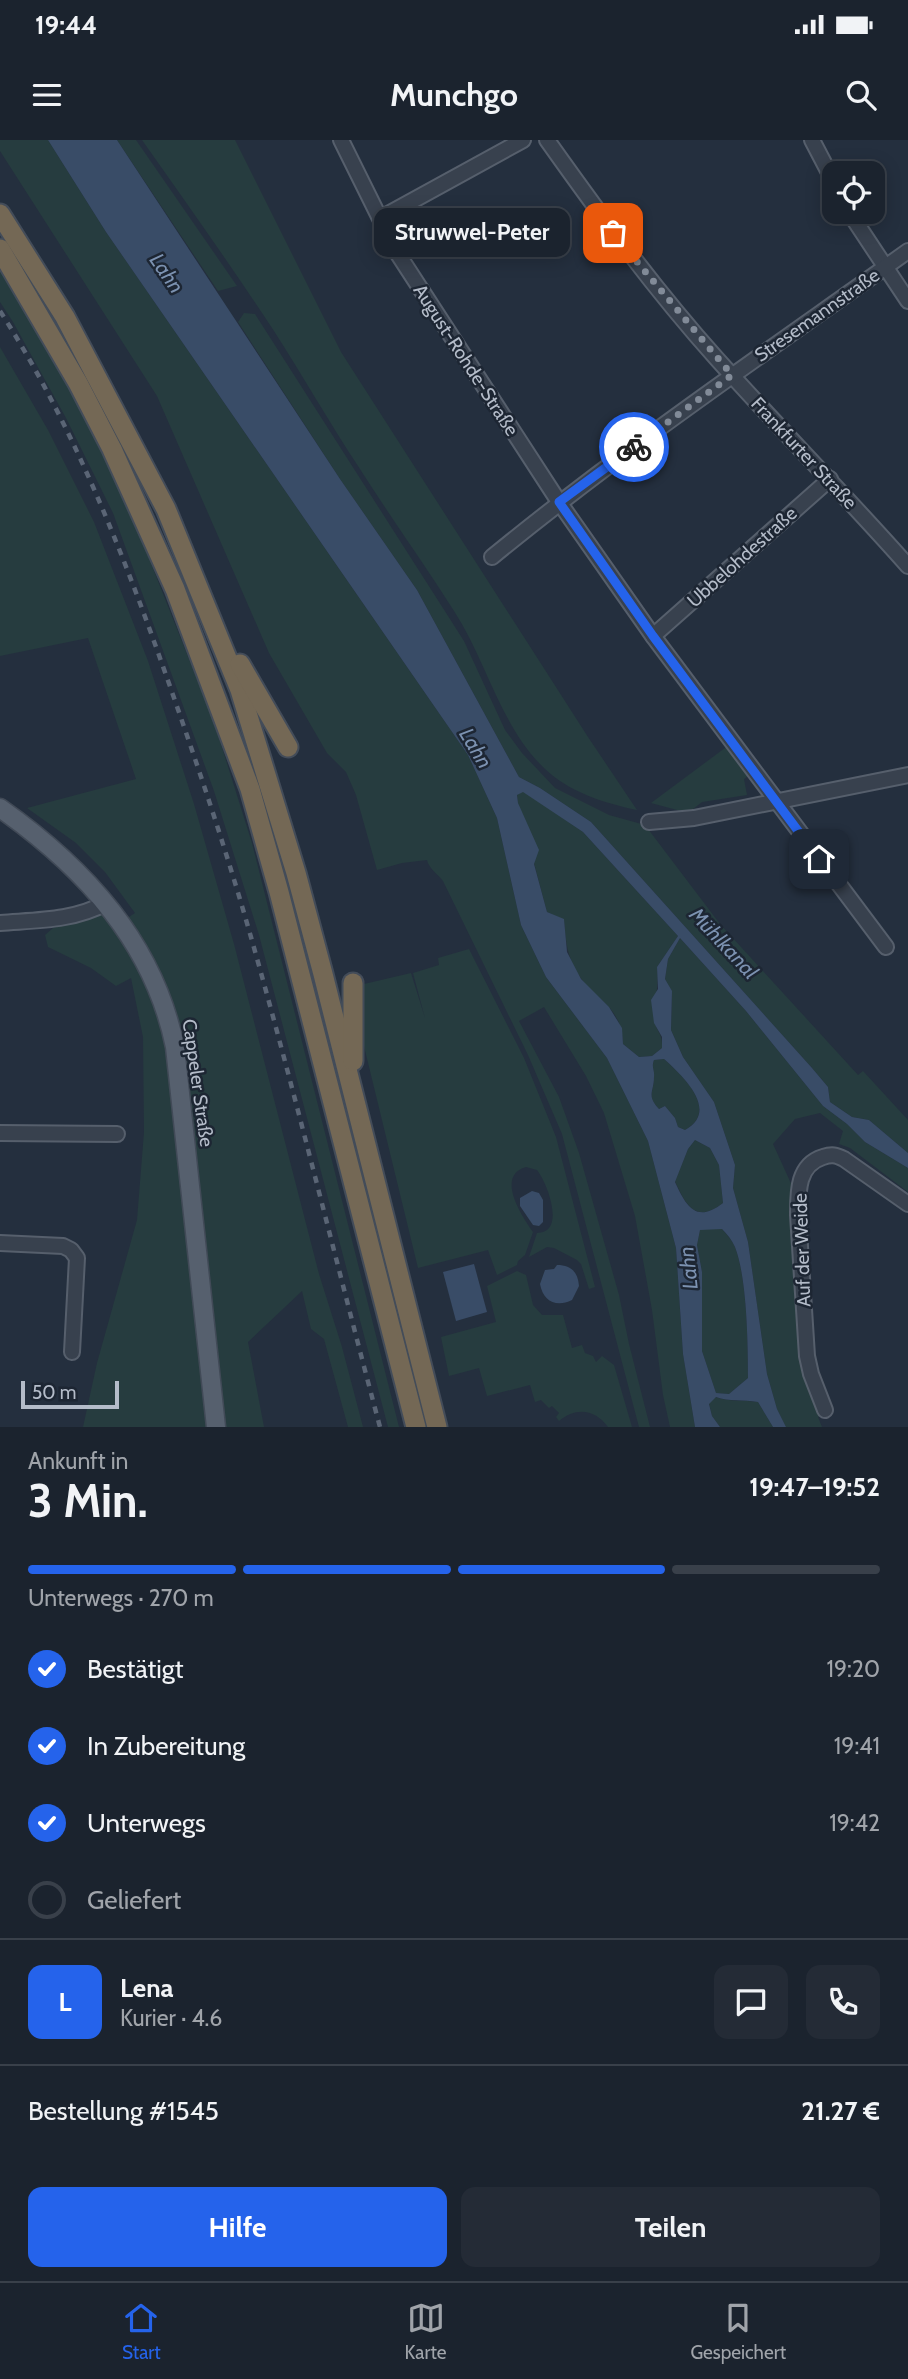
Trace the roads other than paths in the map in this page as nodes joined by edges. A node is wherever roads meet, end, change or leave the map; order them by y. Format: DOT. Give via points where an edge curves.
graph roads {
  1 [pos="341,140"];
  2 [pos="523,140"];
  3 [pos="548,140"];
  4 [pos="812,140"];
  5 [pos="823,161"];
  6 [pos="0,214"];
  7 [pos="381,218"];
  8 [pos="857,224"];
  9 [pos="0,249"];
  10 [pos="908,251"];
  11 [pos="885,268"];
  12 [pos="908,301"];
  13 [pos="732,375"];
  14 [pos="830,479"];
  15 [pos="559,502"];
  16 [pos="492,557"];
  17 [pos="908,566"];
  18 [pos="211,615"];
  19 [pos="653,636"];
  20 [pos="288,747"];
  21 [pos="908,775"];
  22 [pos="775,800"];
  23 [pos="0,808"];
  24 [pos="649,822"];
  25 [pos="106,903"];
  26 [pos="0,923"];
  27 [pos="886,947"];
  28 [pos="353,983"];
  29 [pos="352,1090"];
  30 [pos="0,1133"];
  31 [pos="117,1134"];
  32 [pos="908,1204"];
  33 [pos="0,1242"];
  34 [pos="72,1352"];
  35 [pos="825,1410"];
  36 [pos="216,1427"];
  37 [pos="416,1427"];
  38 [pos="437,1427"];
  1 -- 7 [label="street, August-Rohde-Straße"];
  2 -- 7 [label="street"];
  3 -- 13 [label="street, Frankfurter Straße" via="613,233"];
  4 -- 5 [label="street"];
  6 -- 18 [label="highway" via="98,375 166,509"];
  7 -- 15 [label="street, August-Rohde-Straße" via="396,251"];
  8 -- 11 [label="street"];
  9 -- 37 [label="highway" via="112,449 175,589 246,777"];
  10 -- 11 [label="street, Stresemannstraße"];
  11 -- 12 [label="street"];
  11 -- 13 [label="street, Stresemannstraße"];
  13 -- 14 [label="street, Frankfurter Straße"];
  13 -- 15 [label="street, Stresemannstraße"];
  14 -- 17 [label="street, Frankfurter Straße"];
  14 -- 19 [label="street, Ubbelohdestraße"];
  15 -- 16 [label="street, Stresemannstraße"];
  15 -- 19 [label="street, August-Rohde-Straße"];
  18 -- 20 [label="highway"];
  18 -- 29 [label="highway" via="240,690 296,873"];
  19 -- 22 [label="street, August-Rohde-Straße"];
  21 -- 22 [label="street"];
  22 -- 24 [label="street" via="694,818"];
  22 -- 27 [label="street, August-Rohde-Straße"];
  23 -- 25 [label="main road, Cappeler Straße" via="81,874"];
  25 -- 26 [label="street" via="71,918"];
  25 -- 36 [label="main road, Cappeler Straße" via="151,971 175,1047"];
  28 -- 29 [label="highway"];
  29 -- 38 [label="highway"];
  30 -- 31 [label="street"];
  32 -- 35 [label="street, Auf der Weide" via="834,1154 811,1163 802,1177 798,1215 807,1356"];
  33 -- 34 [label="street" via="62,1246 77,1258"];
}
